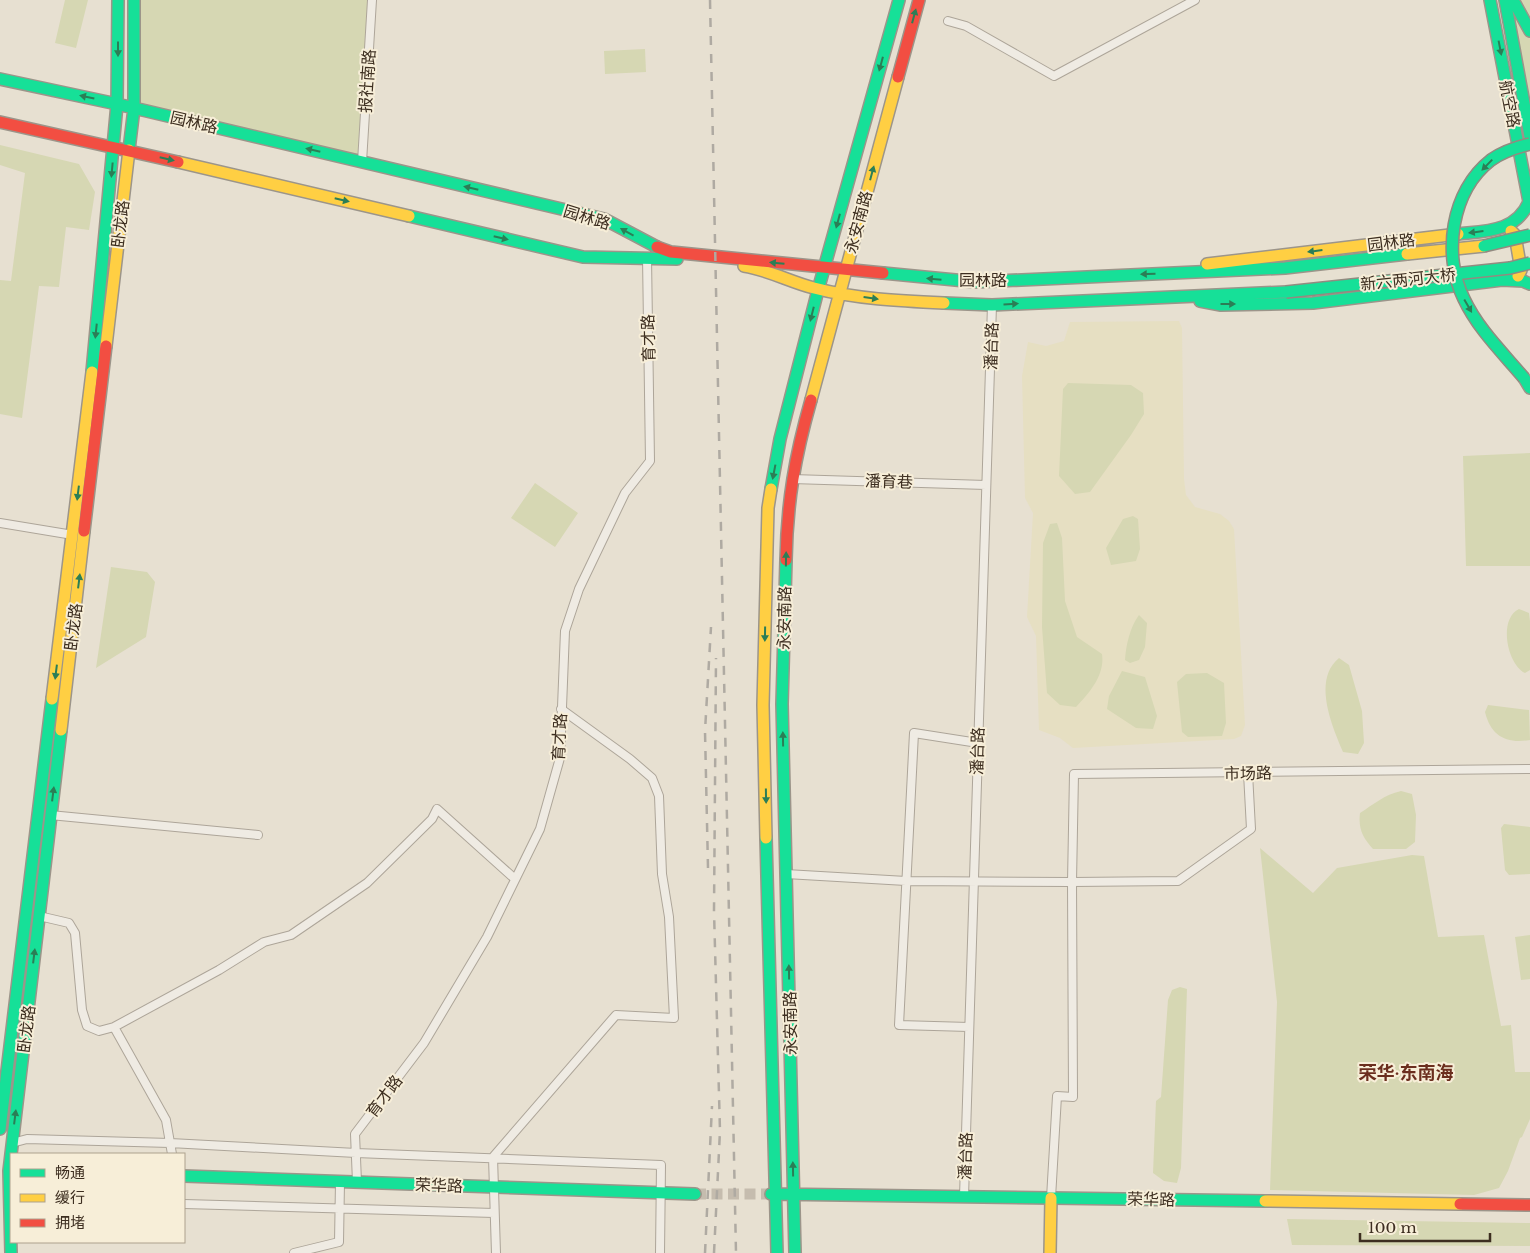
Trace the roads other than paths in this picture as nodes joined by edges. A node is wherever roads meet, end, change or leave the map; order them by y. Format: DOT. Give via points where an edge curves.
graph roads {
  1 [pos="118,0"];
  2 [pos="134,0"];
  3 [pos="372,0"];
  4 [pos="899,0"];
  5 [pos="918,0"];
  6 [pos="1195,0"];
  7 [pos="1490,0"];
  8 [pos="1505,0"];
  9 [pos="1513,0"];
  10 [pos="948,21"];
  11 [pos="1530,32"];
  12 [pos="0,80"];
  13 [pos="117,104"];
  14 [pos="134,108"];
  15 [pos="0,122"];
  16 [pos="1530,136"];
  17 [pos="1530,144"];
  18 [pos="114,147"];
  19 [pos="129,150"];
  20 [pos="362,162"];
  21 [pos="1530,205"];
  22 [pos="1503,228"];
  23 [pos="1530,235"];
  24 [pos="646,257"];
  25 [pos="1530,263"];
  26 [pos="826,267"];
  27 [pos="1284,268"];
  28 [pos="845,271"];
  29 [pos="1182,273"];
  30 [pos="1513,281"];
  31 [pos="1529,285"];
  32 [pos="818,290"];
  33 [pos="1286,292"];
  34 [pos="838,293"];
  35 [pos="1180,297"];
  36 [pos="992,305"];
  37 [pos="1530,388"];
  38 [pos="792,479"];
  39 [pos="986,485"];
  40 [pos="0,523"];
  41 [pos="73,534"];
  42 [pos="561,709"];
  43 [pos="978,743"];
  44 [pos="1530,769"];
  45 [pos="1248,773"];
  46 [pos="50,815"];
  47 [pos="258,835"];
  48 [pos="786,874"];
  49 [pos="515,879"];
  50 [pos="906,881"];
  51 [pos="973,882"];
  52 [pos="1072,882"];
  53 [pos="39,916"];
  54 [pos="114,1026"];
  55 [pos="969,1027"];
  56 [pos="0,1129"];
  57 [pos="12,1143"];
  58 [pos="170,1143"];
  59 [pos="10,1153"];
  60 [pos="172,1153"];
  61 [pos="356,1153"];
  62 [pos="10,1154"];
  63 [pos="493,1158"];
  64 [pos="7,1170"];
  65 [pos="185,1176"];
  66 [pos="340,1182"];
  67 [pos="357,1182"];
  68 [pos="493,1187"];
  69 [pos="660,1193"];
  70 [pos="694,1194"];
  71 [pos="773,1194"];
  72 [pos="794,1194"];
  73 [pos="964,1197"];
  74 [pos="1050,1198"];
  75 [pos="185,1204"];
  76 [pos="1530,1205"];
  77 [pos="339,1210"];
  78 [pos="494,1213"];
  79 [pos="10,1232"];
  80 [pos="294,1253"];
  81 [pos="496,1253"];
  82 [pos="660,1253"];
  83 [pos="777,1253"];
  84 [pos="795,1253"];
  85 [pos="1050,1253"];
  1 -- 13 [label="main road, 卧龙路, one-way"];
  2 -- 14 [label="main road, 卧龙路"];
  3 -- 20 [label="street, 报社南路"];
  4 -- 26 [label="main road, 永安南路, one-way"];
  28 -- 5 [label="main road, 永安南路, one-way"];
  6 -- 10 [label="street" via="1054,76 966,26"];
  7 -- 21 [label="main road, 航空路, one-way"];
  8 -- 16 [label="main road, 航空路"];
  9 -- 11 [label="main road"];
  13 -- 12 [label="main road, 园林路, one-way"];
  13 -- 14 [label="main road, 园林路"];
  13 -- 18 [label="main road, 卧龙路"];
  14 -- 19 [label="main road, 卧龙路"];
  20 -- 14 [label="main road, 园林路, one-way"];
  15 -- 18 [label="main road, 园林路"];
  17 -- 37 [label="main road, one-way, bridge" via="1492,160 1468,187 1452,226 1451,261 1459,290 1471,312"];
  18 -- 19 [label="main road, 园林路"];
  18 -- 41 [label="main road, 卧龙路, one-way"];
  19 -- 24 [label="main road, 园林路, one-way" via="583,257"];
  46 -- 19 [label="main road, 卧龙路, one-way"];
  26 -- 20 [label="main road, 园林路, one-way" via="671,252 651,245 604,219"];
  21 -- 22 [label="main road, 园林路" via="1516,223"];
  22 -- 29 [label="main road, 园林路, one-way" via="1195,266"];
  22 -- 30 [label="main road" via="1515,235 1521,270"];
  23 -- 27 [label="main road, 新六两河大桥, bridge" via="1484,246"];
  24 -- 32 [label="main road, 园林路" via="749,266"];
  24 -- 42 [label="street, 育才路" via="650,461 626,493 579,589 565,631"];
  25 -- 33 [label="main road, 新六两河大桥, bridge" via="1510,268"];
  26 -- 28 [label="main road, 园林路"];
  26 -- 32 [label="main road, 永安南路"];
  27 -- 29 [label="main road, 园林路"];
  29 -- 28 [label="main road, 园林路, one-way" via="976,282"];
  28 -- 34 [label="main road, 永安南路"];
  30 -- 31 [label="main road, 园林路"];
  35 -- 30 [label="main road, 园林路, one-way" via="1221,305 1313,303"];
  32 -- 34 [label="main road, 园林路"];
  32 -- 71 [label="main road, 永安南路, one-way" via="780,439 768,508 763,705"];
  33 -- 35 [label="main road, 园林路"];
  34 -- 36 [label="main road, 园林路, one-way" via="883,300"];
  34 -- 38 [label="main road, 永安南路"];
  36 -- 35 [label="main road, 园林路, one-way"];
  36 -- 39 [label="street, 潘台路"];
  38 -- 39 [label="street, 潘育巷"];
  48 -- 38 [label="main road, 永安南路, one-way" via="782,704 787,511"];
  39 -- 43 [label="street, 潘台路"];
  40 -- 41 [label="street"];
  41 -- 56 [label="main road, 卧龙路, one-way"];
  42 -- 49 [label="street, 育才路" via="560,758 540,829"];
  42 -- 63 [label="street" via="652,778 659,796 674,1018 616,1015"];
  43 -- 50 [label="street" via="914,733"];
  43 -- 51 [label="street, 潘台路"];
  44 -- 45 [label="street, 市场路"];
  45 -- 52 [label="street" via="1251,828 1178,881"];
  45 -- 52 [label="street, 市场路" via="1074,774"];
  46 -- 47 [label="street"];
  46 -- 53 [label="main road, 卧龙路"];
  48 -- 50 [label="street"];
  72 -- 48 [label="main road, 永安南路, one-way"];
  49 -- 54 [label="street" via="437,809 432,819 367,883 314,920 291,935 264,942"];
  49 -- 61 [label="street, 育才路" via="487,937 424,1043 355,1134"];
  50 -- 51 [label="street"];
  50 -- 55 [label="street" via="899,1025"];
  51 -- 52 [label="street"];
  51 -- 55 [label="street, 潘台路"];
  52 -- 74 [label="street" via="1073,1097 1058,1096"];
  53 -- 54 [label="street" via="69,924 75,933 82,1010 87,1026 99,1031"];
  57 -- 53 [label="main road, 卧龙路, one-way"];
  54 -- 58 [label="street" via="166,1120"];
  55 -- 73 [label="street, 潘台路"];
  57 -- 58 [label="street" via="27,1139"];
  57 -- 59 [label="main road, 卧龙路"];
  58 -- 60 [label="street"];
  58 -- 61 [label="street"];
  61 -- 63 [label="street"];
  61 -- 67 [label="street, 育才路"];
  62 -- 64 [label="main road, 卧龙路"];
  63 -- 68 [label="street"];
  63 -- 69 [label="street" via="660,1165"];
  64 -- 79 [label="main road, 卧龙路"];
  65 -- 66 [label="main road, 荣华路"];
  66 -- 67 [label="main road, 荣华路"];
  66 -- 77 [label="street"];
  67 -- 68 [label="main road, 荣华路"];
  68 -- 69 [label="main road, 荣华路"];
  68 -- 78 [label="street"];
  69 -- 70 [label="main road, 荣华路"];
  69 -- 82 [label="street"];
  71 -- 72 [label="main road, 荣华路"];
  71 -- 83 [label="main road, 永安南路"];
  72 -- 73 [label="main road, 荣华路"];
  72 -- 84 [label="main road, 永安南路"];
  73 -- 74 [label="main road, 荣华路"];
  74 -- 76 [label="main road, 荣华路"];
  74 -- 85 [label="main road"];
  75 -- 77 [label="street"];
  77 -- 78 [label="street"];
  77 -- 80 [label="street" via="339,1242"];
  78 -- 81 [label="street"];
}
